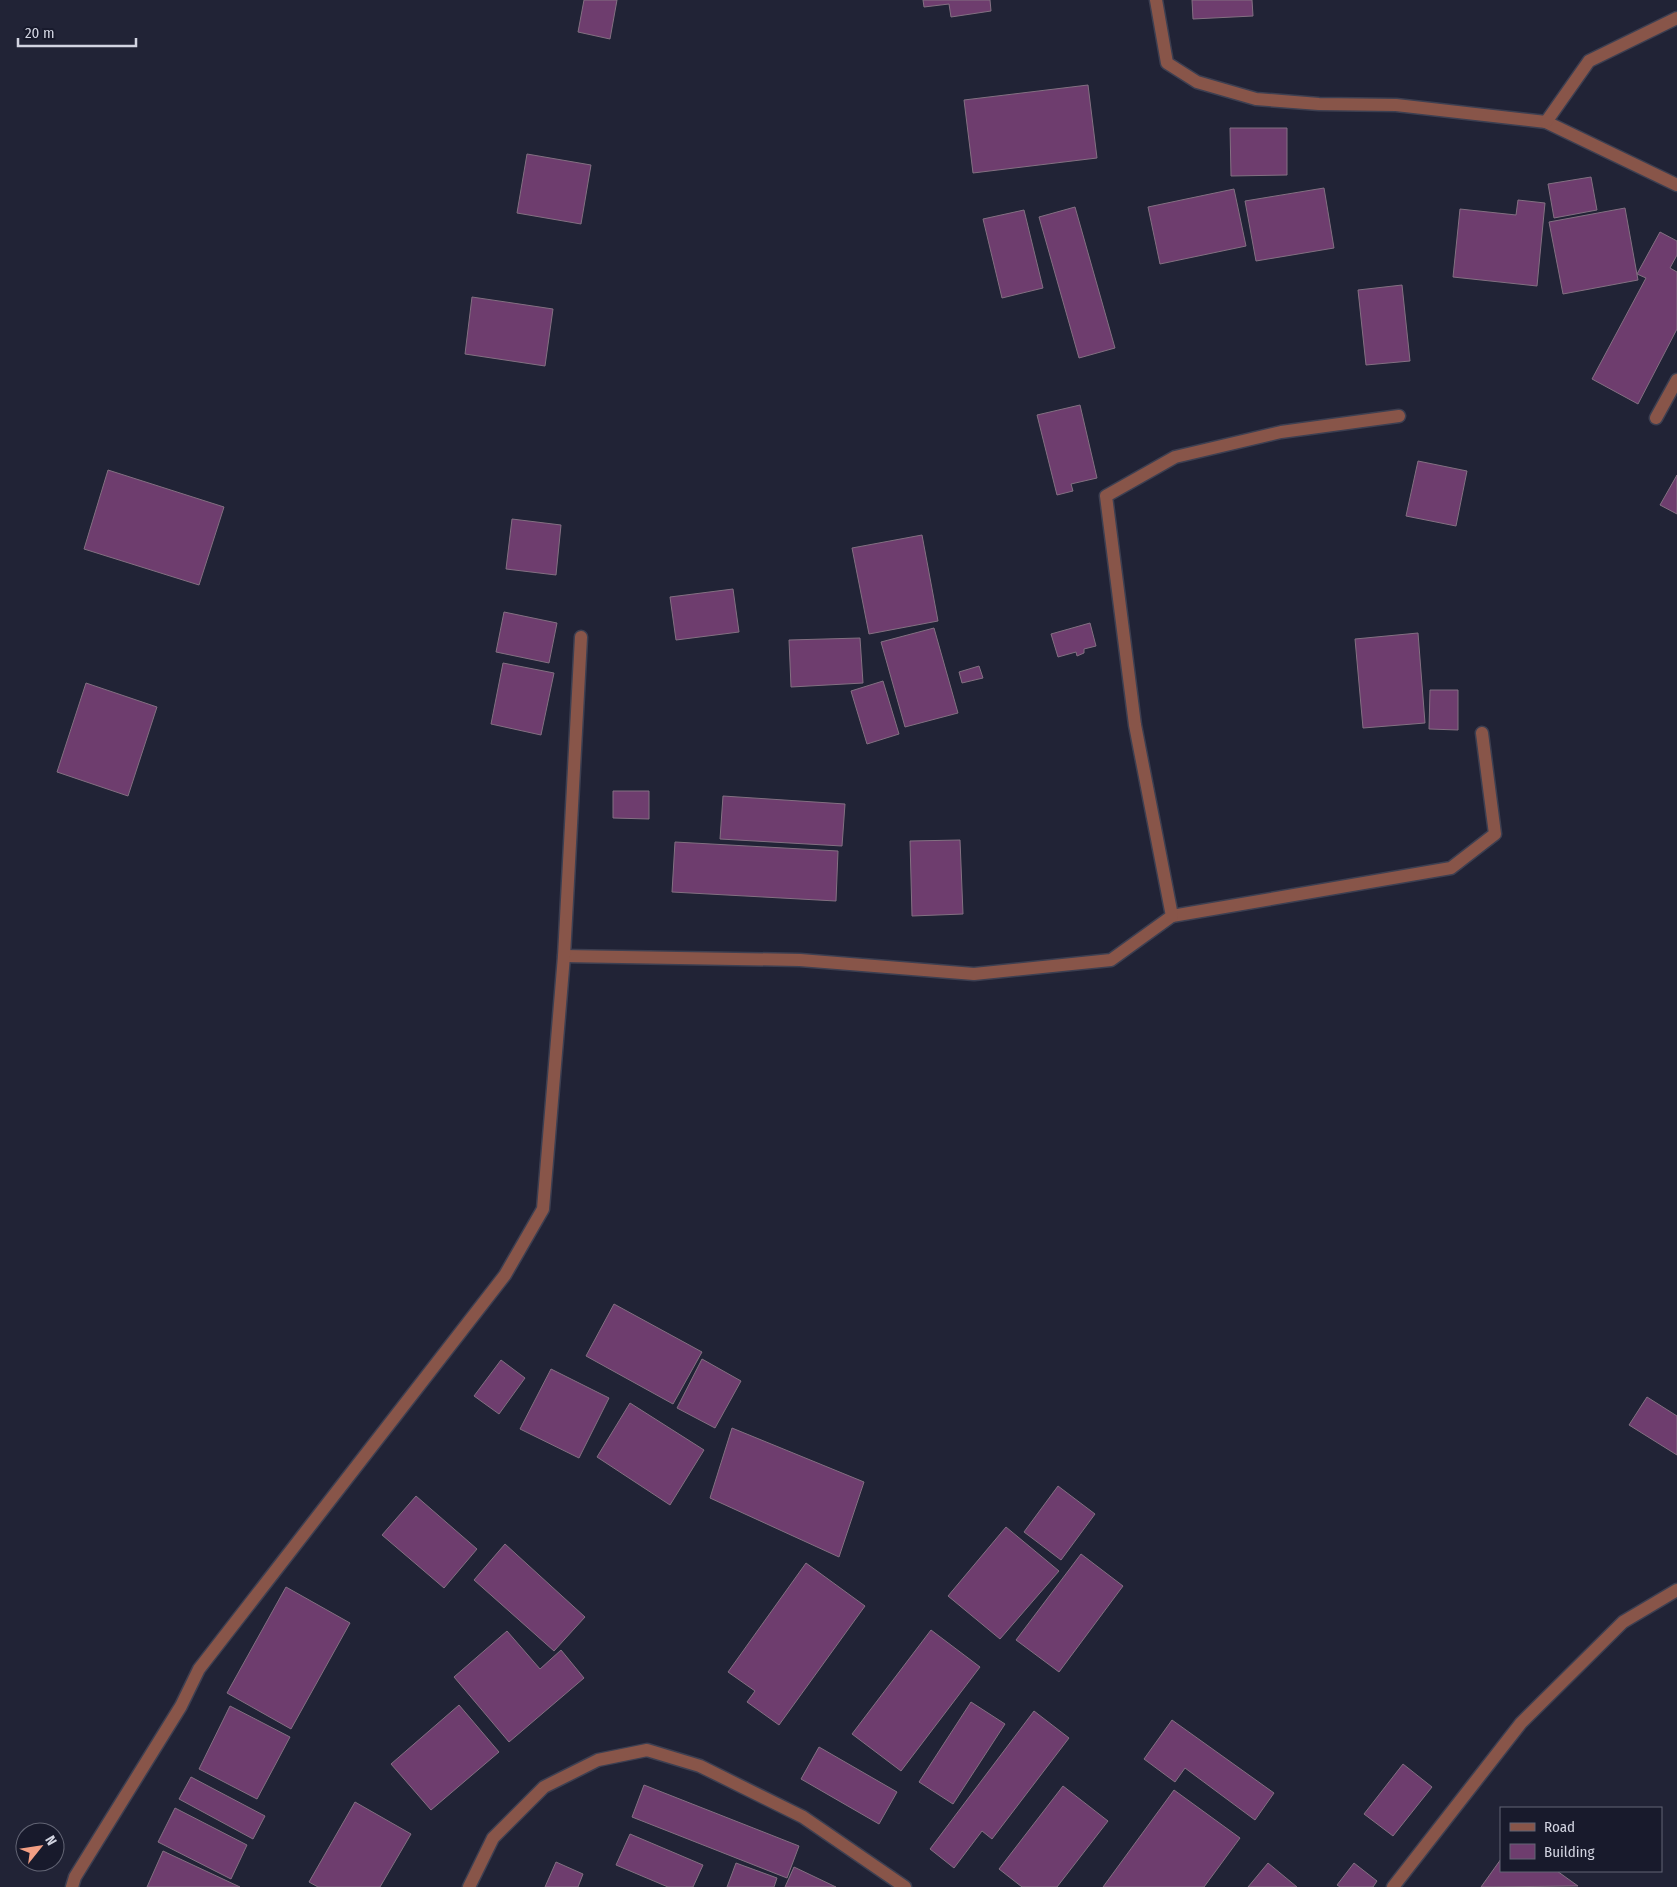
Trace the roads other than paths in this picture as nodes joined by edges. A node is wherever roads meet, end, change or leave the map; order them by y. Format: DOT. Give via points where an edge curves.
graph roads {
  1 [pos="1156,0"];
  2 [pos="1677,18"];
  3 [pos="1546,122"];
  4 [pos="1677,185"];
  5 [pos="1677,380"];
  6 [pos="1399,416"];
  7 [pos="1656,418"];
  8 [pos="581,637"];
  9 [pos="1482,733"];
  10 [pos="1172,916"];
  11 [pos="564,956"];
  12 [pos="1677,1590"];
  13 [pos="72,1887"];
  14 [pos="470,1887"];
  15 [pos="905,1887"];
  16 [pos="1393,1887"];
  1 -- 3 [label="street" via="1167,63 1197,82 1256,99 1396,105"];
  2 -- 3 [label="street" via="1589,61"];
  3 -- 4 [label="street"];
  5 -- 7 [label="street"];
  6 -- 10 [label="street" via="1281,432 1175,457 1106,496 1135,725"];
  8 -- 11 [label="street"];
  9 -- 10 [label="street" via="1495,834 1451,868"];
  10 -- 11 [label="street" via="1111,960 974,974 800,960"];
  11 -- 13 [label="street" via="543,1209 506,1275 199,1669 180,1706 75,1876"];
  12 -- 16 [label="street" via="1623,1622 1521,1723"];
  14 -- 15 [label="street" via="493,1838 544,1787 598,1760 647,1750 700,1766 803,1817"];
}
